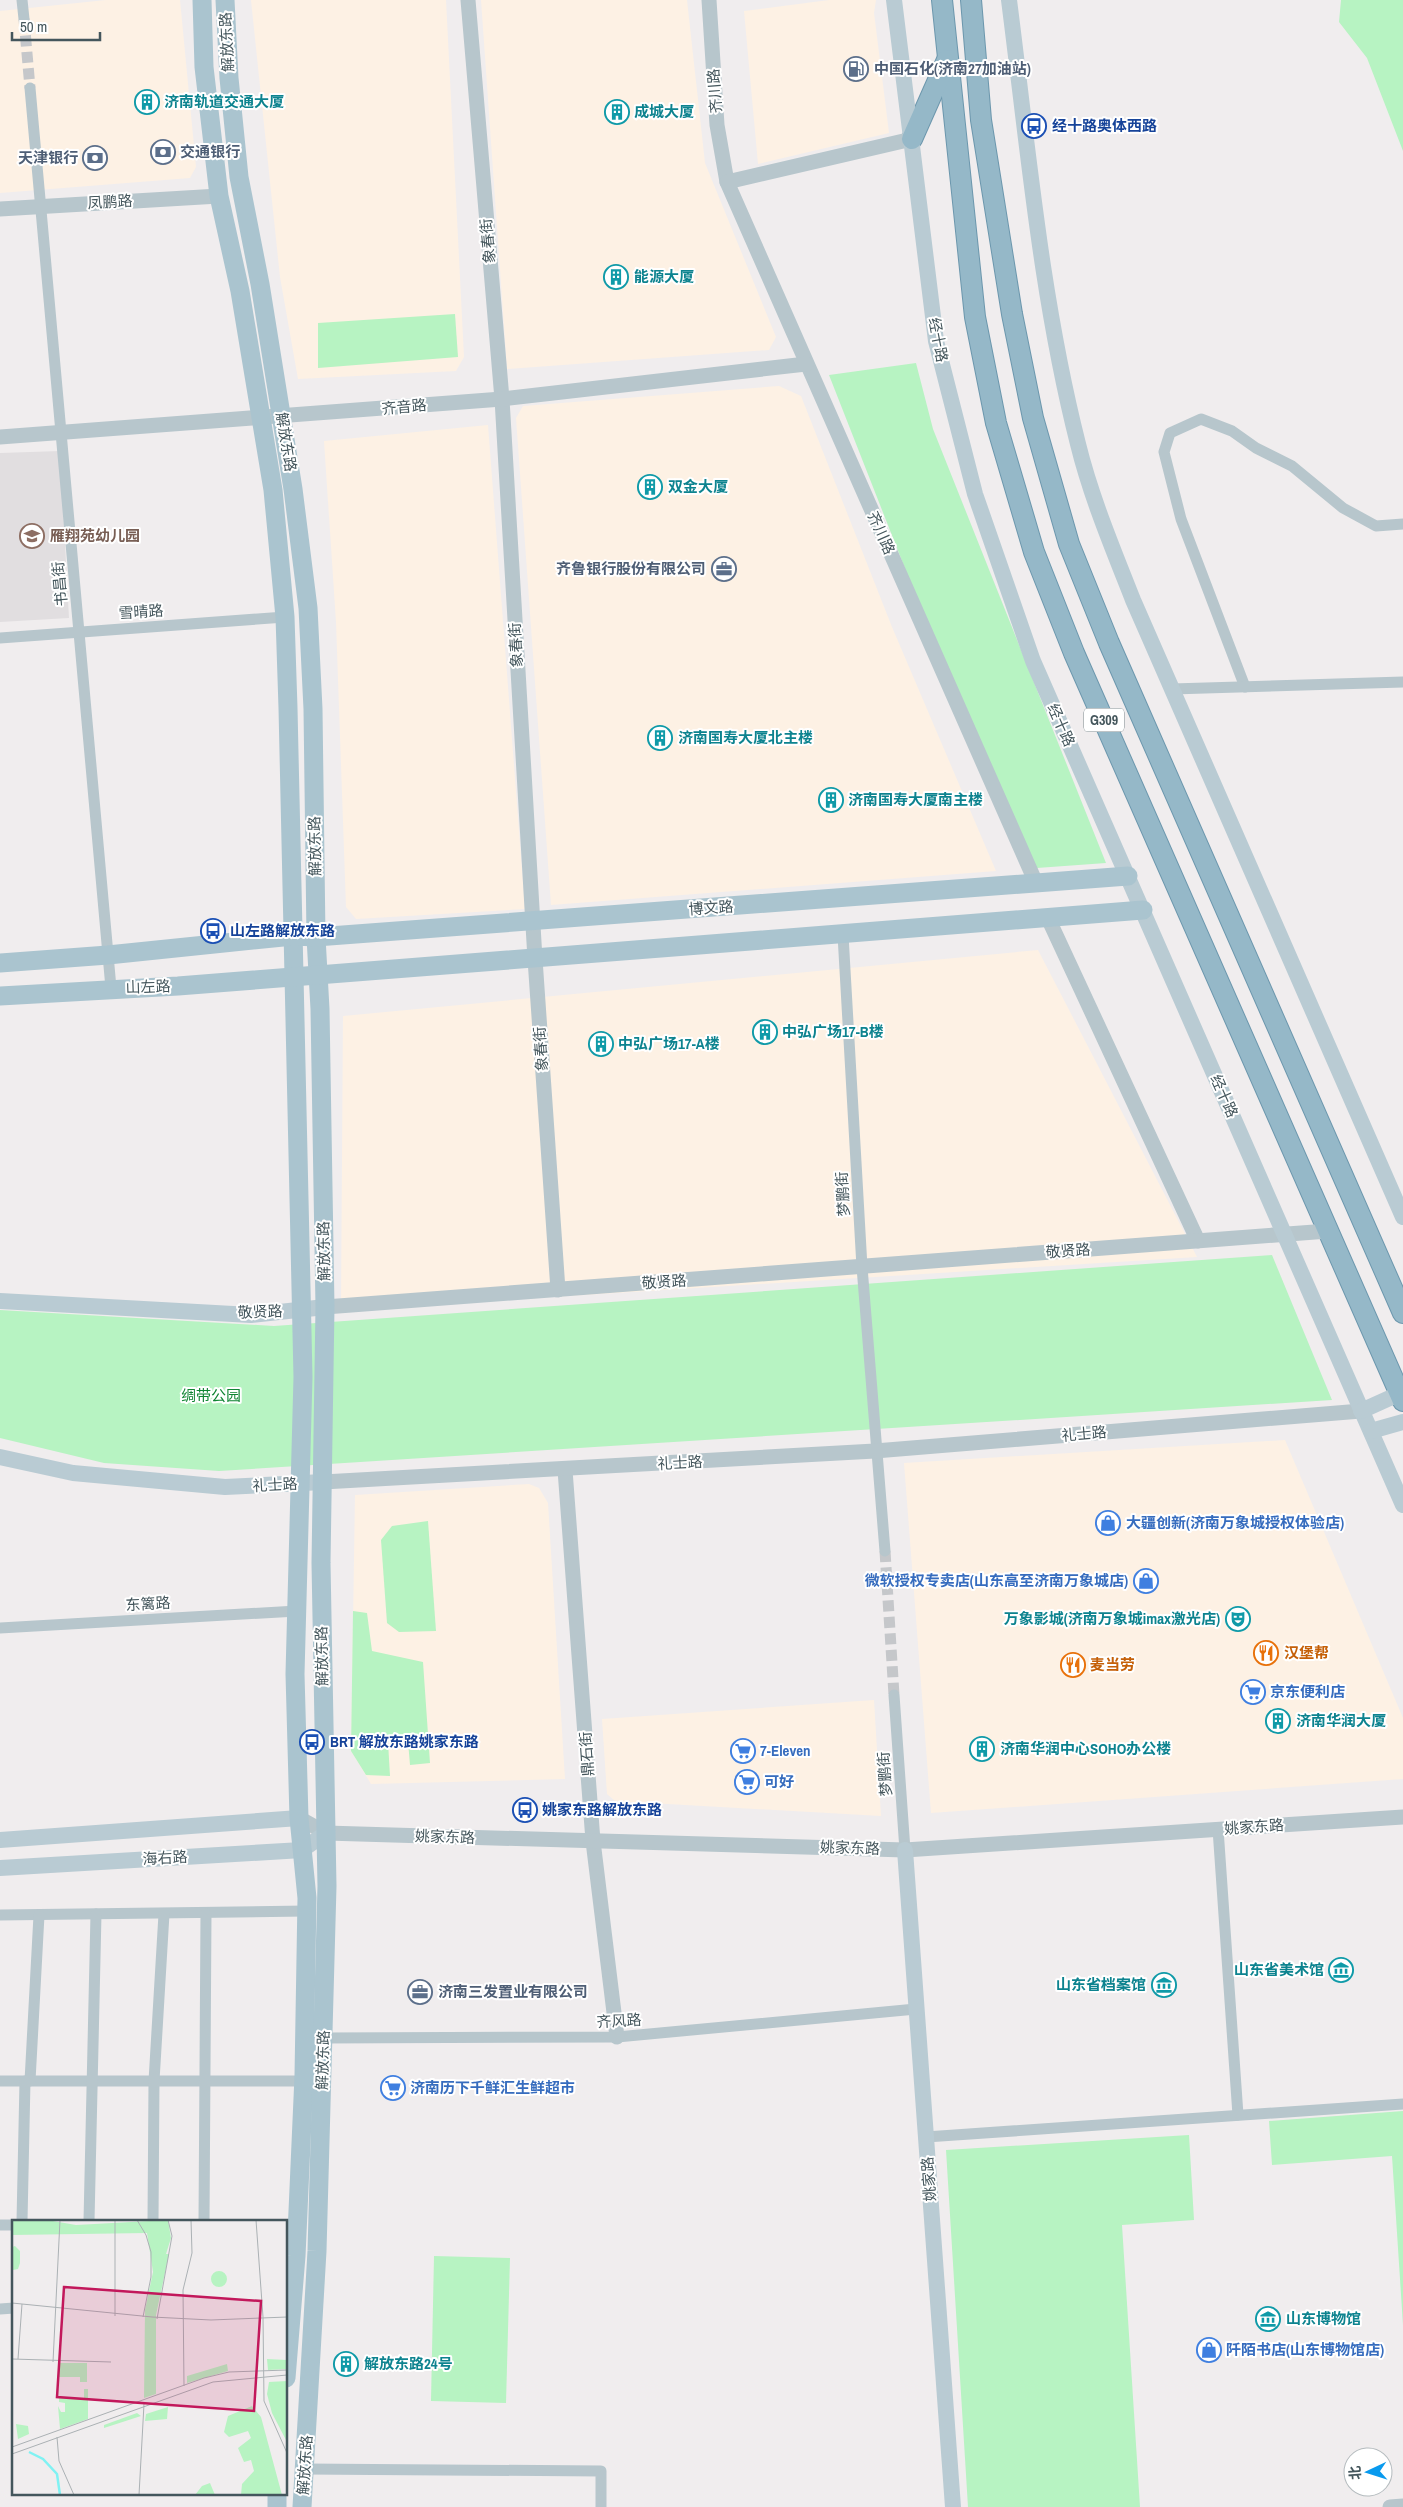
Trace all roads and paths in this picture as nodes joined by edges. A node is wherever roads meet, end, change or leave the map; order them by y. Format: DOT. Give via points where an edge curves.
graph roads {
  1 [pos="22,0"];
  2 [pos="202,0"];
  3 [pos="225,0"];
  4 [pos="468,0"];
  5 [pos="709,0"];
  6 [pos="894,0"];
  7 [pos="942,0"];
  8 [pos="972,0"];
  9 [pos="1009,0"];
  10 [pos="24,19"];
  11 [pos="948,58"];
  12 [pos="30,88"];
  13 [pos="912,139"];
  14 [pos="727,182"];
  15 [pos="219,196"];
  16 [pos="41,206"];
  17 [pos="0,209"];
  18 [pos="806,364"];
  19 [pos="502,400"];
  20 [pos="282,417"];
  21 [pos="262,418"];
  22 [pos="61,433"];
  23 [pos="0,437"];
  24 [pos="1403,524"];
  25 [pos="285,617"];
  26 [pos="80,632"];
  27 [pos="0,638"];
  28 [pos="1403,682"];
  29 [pos="1245,687"];
  30 [pos="1172,689"];
  31 [pos="1128,876"];
  32 [pos="1036,883"];
  33 [pos="1143,910"];
  34 [pos="1048,918"];
  35 [pos="533,922"];
  36 [pos="843,934"];
  37 [pos="294,936"];
  38 [pos="316,937"];
  39 [pos="108,955"];
  40 [pos="535,959"];
  41 [pos="0,962"];
  42 [pos="318,975"];
  43 [pos="295,977"];
  44 [pos="111,988"];
  45 [pos="0,996"];
  46 [pos="1403,1217"];
  47 [pos="1328,1231"];
  48 [pos="1285,1234"];
  49 [pos="1198,1241"];
  50 [pos="862,1267"];
  51 [pos="558,1290"];
  52 [pos="0,1301"];
  53 [pos="325,1308"];
  54 [pos="302,1310"];
  55 [pos="1403,1313"];
  56 [pos="1402,1395"];
  57 [pos="1361,1411"];
  58 [pos="1403,1422"];
  59 [pos="1371,1431"];
  60 [pos="875,1452"];
  61 [pos="0,1457"];
  62 [pos="565,1470"];
  63 [pos="323,1482"];
  64 [pos="302,1483"];
  65 [pos="1403,1505"];
  66 [pos="885,1551"];
  67 [pos="297,1611"];
  68 [pos="0,1628"];
  69 [pos="894,1696"];
  70 [pos="1403,1817"];
  71 [pos="299,1818"];
  72 [pos="1218,1829"];
  73 [pos="326,1834"];
  74 [pos="0,1840"];
  75 [pos="593,1841"];
  76 [pos="302,1850"];
  77 [pos="905,1850"];
  78 [pos="0,1868"];
  79 [pos="306,1911"];
  80 [pos="96,1914"];
  81 [pos="164,1914"];
  82 [pos="206,1914"];
  83 [pos="0,1915"];
  84 [pos="39,1915"];
  85 [pos="916,2009"];
  86 [pos="617,2037"];
  87 [pos="324,2038"];
  88 [pos="0,2081"];
  89 [pos="27,2081"];
  90 [pos="92,2081"];
  91 [pos="154,2081"];
  92 [pos="204,2081"];
  93 [pos="304,2081"];
  94 [pos="1403,2104"];
  95 [pos="1238,2115"];
  96 [pos="926,2136"];
  97 [pos="22,2220"];
  98 [pos="89,2220"];
  99 [pos="153,2220"];
  100 [pos="204,2220"];
  101 [pos="292,2226"];
  102 [pos="290,2285"];
  103 [pos="288,2332"];
  104 [pos="304,2469"];
  105 [pos="277,2494"];
  106 [pos="1403,2506"];
  107 [pos="277,2507"];
  108 [pos="302,2507"];
  109 [pos="601,2507"];
  110 [pos="953,2507"];
  111 [pos="1390,2507"];
  1 -- 10 [label="street"];
  2 -- 15 [label="main road, 解放东路" via="204,67"];
  3 -- 20 [label="main road, 解放东路" via="239,177"];
  4 -- 19 [label="street, 象春街"];
  5 -- 14 [label="street, 齐川路" via="717,125"];
  6 -- 13 [label="main road, 经十路"];
  7 -- 11 [label="highway, G309"];
  8 -- 55 [label="highway, G309" via="981,120 1012,314 1032,418 1069,544 1109,643"];
  9 -- 30 [label="main road" via="1048,304 1078,445 1102,524"];
  11 -- 13 [label="highway"];
  11 -- 47 [label="highway, G309" via="975,317 996,423 1034,552 1074,653"];
  12 -- 16 [label="street, 书昌街"];
  13 -- 14 [label="street"];
  13 -- 31 [label="main road, 经十路" via="936,341 975,494 1033,661"];
  14 -- 18 [label="street, 齐川路"];
  15 -- 16 [label="street, 凤鹏路"];
  15 -- 21 [label="main road, 解放东路" via="240,291"];
  16 -- 17 [label="street, 凤鹏路"];
  16 -- 22 [label="street, 书昌街"];
  18 -- 19 [label="street, 齐音路"];
  18 -- 32 [label="street, 齐川路"];
  19 -- 20 [label="street, 齐音路"];
  19 -- 35 [label="street, 象春街"];
  20 -- 21 [label="street, 齐音路"];
  20 -- 38 [label="main road, 解放东路" via="308,608 313,708"];
  21 -- 22 [label="street, 齐音路"];
  21 -- 25 [label="main road, 解放东路" via="273,490"];
  22 -- 23 [label="street, 齐音路"];
  22 -- 26 [label="street, 书昌街"];
  24 -- 29 [label="street" via="1376,526 1343,508 1292,466 1256,448 1232,431 1201,419 1170,433 1164,452 1181,519"];
  25 -- 26 [label="street, 雪晴路"];
  25 -- 37 [label="main road, 解放东路"];
  26 -- 27 [label="street, 雪晴路"];
  26 -- 39 [label="street, 书昌街"];
  28 -- 29 [label="street"];
  29 -- 30 [label="street"];
  30 -- 46 [label="main road"];
  31 -- 32 [label="main road, 博文路"];
  31 -- 33 [label="main road, 经十路"];
  32 -- 35 [label="main road, 博文路"];
  33 -- 34 [label="main road"];
  33 -- 48 [label="main road, 经十路"];
  34 -- 36 [label="main road"];
  34 -- 49 [label="street"];
  35 -- 38 [label="main road, 博文路"];
  35 -- 40 [label="street, 象春街"];
  36 -- 40 [label="main road"];
  36 -- 50 [label="street, 梦鹏街"];
  37 -- 38 [label="main road, 博文路"];
  37 -- 39 [label="main road"];
  37 -- 43 [label="main road, 解放东路"];
  38 -- 42 [label="main road, 解放东路"];
  39 -- 41 [label="main road"];
  39 -- 44 [label="street, 书昌街"];
  40 -- 42 [label="main road"];
  40 -- 51 [label="street, 象春街"];
  42 -- 43 [label="main road, 山左路"];
  42 -- 53 [label="main road, 解放东路"];
  43 -- 44 [label="main road, 山左路"];
  43 -- 54 [label="main road, 解放东路"];
  44 -- 45 [label="main road, 山左路"];
  47 -- 48 [label="street, 敬贤路"];
  47 -- 56 [label="highway, G309"];
  48 -- 49 [label="street, 敬贤路"];
  48 -- 57 [label="main road, 经十路"];
  49 -- 50 [label="street, 敬贤路"];
  50 -- 51 [label="street, 敬贤路"];
  50 -- 60 [label="street, 梦鹏街"];
  51 -- 53 [label="street, 敬贤路"];
  52 -- 54 [label="main road, 敬贤路" via="251,1315"];
  53 -- 54 [label="main road, 敬贤路"];
  53 -- 63 [label="main road, 解放东路"];
  54 -- 64 [label="main road, 解放东路"];
  56 -- 57 [label="main road"];
  57 -- 59 [label="main road, 经十路"];
  57 -- 60 [label="street, 礼士路"];
  58 -- 59 [label="main road"];
  59 -- 65 [label="main road, 经十路"];
  60 -- 62 [label="street, 礼士路"];
  60 -- 66 [label="street, 梦鹏街"];
  61 -- 64 [label="main road, 礼士路" via="72,1474 225,1487"];
  62 -- 63 [label="street, 礼士路"];
  62 -- 75 [label="street, 鼎石街"];
  63 -- 64 [label="main road, 礼士路"];
  63 -- 73 [label="main road, 解放东路" via="321,1563"];
  64 -- 67 [label="main road, 解放东路"];
  67 -- 68 [label="street, 东篱路"];
  67 -- 71 [label="main road, 解放东路" via="295,1674"];
  69 -- 77 [label="street, 梦鹏街"];
  70 -- 72 [label="street, 姚家东路"];
  71 -- 73 [label="street, 姚家东路"];
  71 -- 74 [label="main road, 海右路"];
  71 -- 76 [label="main road, 解放东路"];
  72 -- 77 [label="street, 姚家东路"];
  72 -- 95 [label="street"];
  73 -- 75 [label="street, 姚家东路"];
  73 -- 76 [label="main road"];
  73 -- 87 [label="main road, 解放东路"];
  75 -- 77 [label="street, 姚家东路"];
  75 -- 86 [label="street, 鼎石街"];
  76 -- 78 [label="main road, 海右路"];
  76 -- 79 [label="main road, 解放东路"];
  77 -- 85 [label="main road, 姚家路"];
  79 -- 82 [label="street"];
  79 -- 93 [label="main road, 解放东路"];
  80 -- 81 [label="street"];
  80 -- 84 [label="street"];
  80 -- 90 [label="street"];
  81 -- 82 [label="street"];
  81 -- 91 [label="street"];
  82 -- 92 [label="street"];
  83 -- 84 [label="street"];
  84 -- 89 [label="street"];
  85 -- 86 [label="street, 齐风路"];
  85 -- 96 [label="main road, 姚家路"];
  86 -- 87 [label="street, 齐风路"];
  87 -- 104 [label="main road, 解放东路" via="317,2251"];
  88 -- 89 [label="street"];
  89 -- 90 [label="street"];
  89 -- 97 [label="street"];
  90 -- 91 [label="street"];
  90 -- 98 [label="street"];
  91 -- 92 [label="street"];
  91 -- 99 [label="street"];
  92 -- 93 [label="street"];
  92 -- 100 [label="street"];
  93 -- 101 [label="main road, 解放东路"];
  94 -- 95 [label="street"];
  95 -- 96 [label="street"];
  96 -- 110 [label="main road, 姚家路"];
  101 -- 102 [label="main road, 解放东路"];
  102 -- 103 [label="main road, 解放东路"];
  104 -- 108 [label="main road, 解放东路"];
  104 -- 109 [label="street" via="601,2471"];
  105 -- 107 [label="main road, 解放东路"];
  106 -- 111 [label="street"];
}
